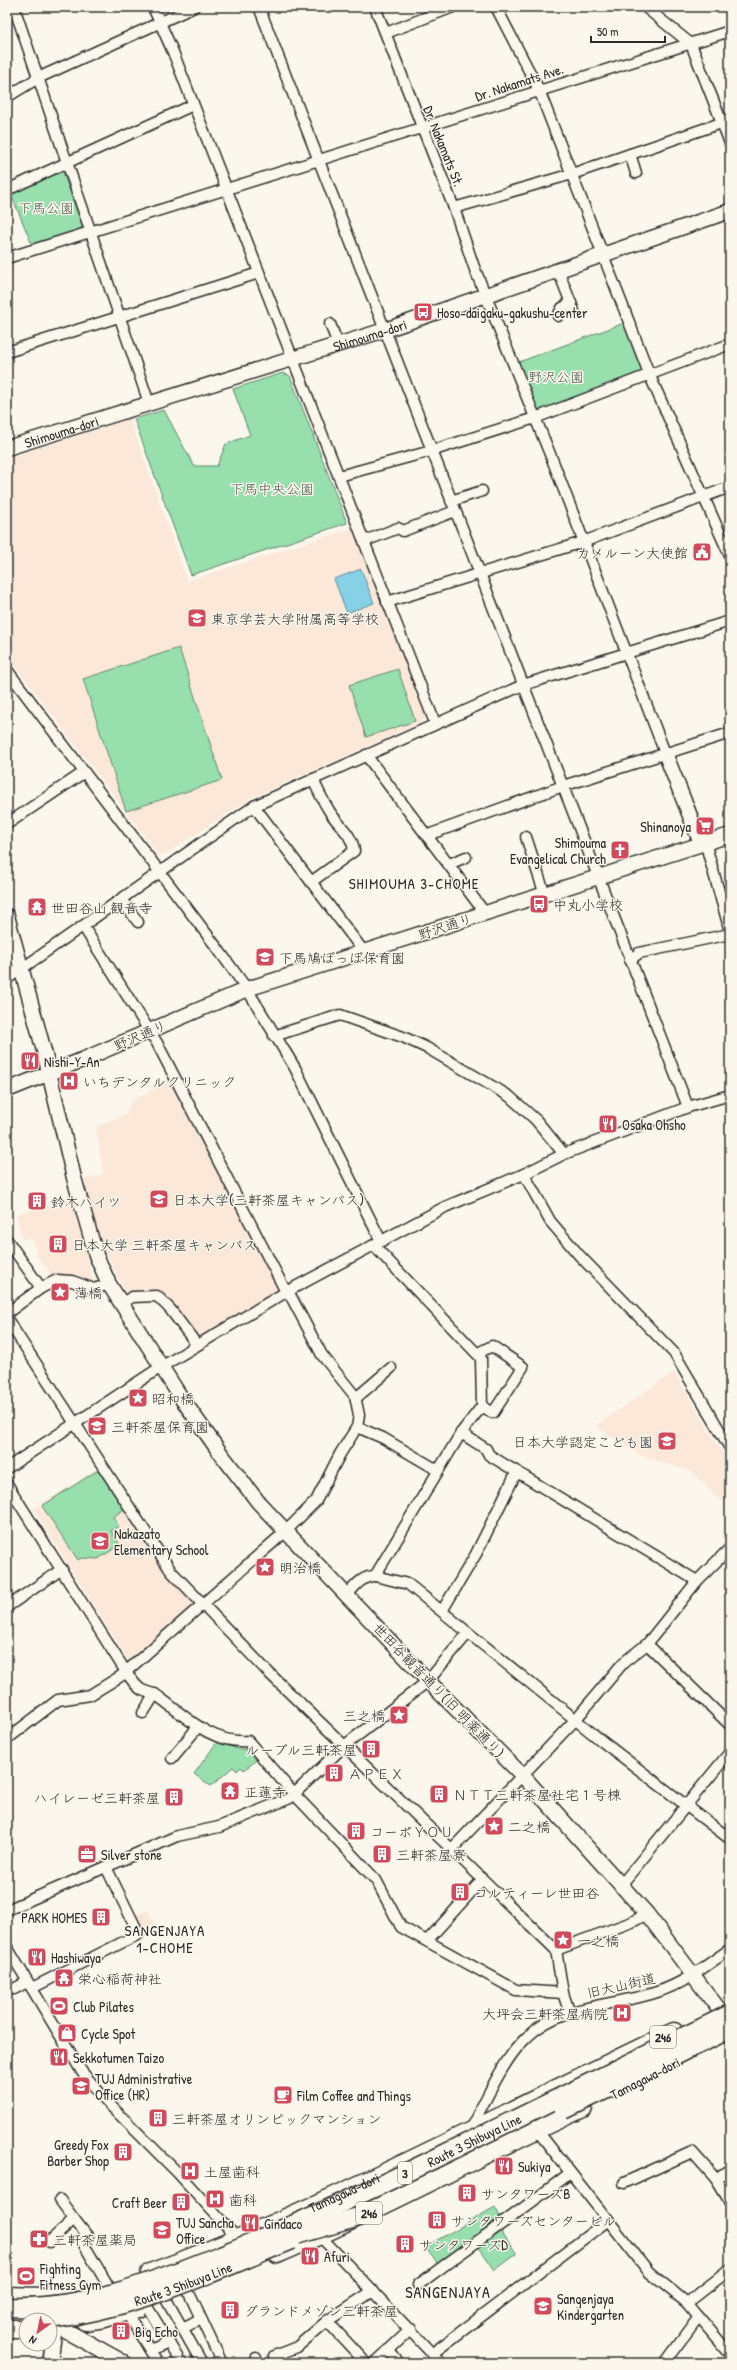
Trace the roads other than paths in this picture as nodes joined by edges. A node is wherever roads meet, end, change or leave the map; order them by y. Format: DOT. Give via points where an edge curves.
graph roads {
  1 [pos="153,7"];
  2 [pos="194,7"];
  3 [pos="259,7"];
  4 [pos="375,7"];
  5 [pos="453,7"];
  6 [pos="496,7"];
  7 [pos="645,7"];
  8 [pos="14,10"];
  9 [pos="161,22"];
  10 [pos="730,31"];
  11 [pos="386,33"];
  12 [pos="691,44"];
  13 [pos="38,78"];
  14 [pos="539,90"];
  15 [pos="7,97"];
  16 [pos="193,105"];
  17 [pos="726,121"];
  18 [pos="422,128"];
  19 [pos="730,143"];
  20 [pos="630,154"];
  21 [pos="318,161"];
  22 [pos="67,162"];
  23 [pos="636,173"];
  24 [pos="572,174"];
  25 [pos="226,189"];
  26 [pos="7,190"];
  27 [pos="454,208"];
  28 [pos="730,211"];
  29 [pos="91,232"];
  30 [pos="603,254"];
  31 [pos="7,258"];
  32 [pos="558,270"];
  33 [pos="259,273"];
  34 [pos="486,295"];
  35 [pos="558,316"];
  36 [pos="120,317"];
  37 [pos="330,324"];
  38 [pos="385,330"];
  39 [pos="338,344"];
  40 [pos="730,344"];
  41 [pos="7,352"];
  42 [pos="293,358"];
  43 [pos="650,376"];
  44 [pos="149,404"];
  45 [pos="535,418"];
  46 [pos="7,448"];
  47 [pos="431,451"];
  48 [pos="339,476"];
  49 [pos="730,487"];
  50 [pos="482,491"];
  51 [pos="704,497"];
  52 [pos="453,506"];
  53 [pos="365,541"];
  54 [pos="583,542"];
  55 [pos="730,556"];
  56 [pos="479,573"];
  57 [pos="387,602"];
  58 [pos="730,620"];
  59 [pos="625,652"];
  60 [pos="7,670"];
  61 [pos="523,685"];
  62 [pos="435,723"];
  63 [pos="730,733"];
  64 [pos="665,754"];
  65 [pos="366,755"];
  66 [pos="83,773"];
  67 [pos="313,779"];
  68 [pos="563,786"];
  69 [pos="254,806"];
  70 [pos="7,824"];
  71 [pos="730,834"];
  72 [pos="428,835"];
  73 [pos="526,837"];
  74 [pos="703,843"];
  75 [pos="466,857"];
  76 [pos="449,864"];
  77 [pos="160,872"];
  78 [pos="598,877"];
  79 [pos="311,882"];
  80 [pos="545,894"];
  81 [pos="121,899"];
  82 [pos="485,913"];
  83 [pos="7,916"];
  84 [pos="138,922"];
  85 [pos="83,926"];
  86 [pos="730,931"];
  87 [pos="730,934"];
  88 [pos="364,952"];
  89 [pos="630,960"];
  90 [pos="22,969"];
  91 [pos="7,980"];
  92 [pos="247,989"];
  93 [pos="150,1030"];
  94 [pos="274,1036"];
  95 [pos="49,1073"];
  96 [pos="7,1090"];
  97 [pos="730,1095"];
  98 [pos="688,1107"];
  99 [pos="564,1154"];
  100 [pos="524,1174"];
  101 [pos="7,1240"];
  102 [pos="378,1242"];
  103 [pos="109,1284"];
  104 [pos="41,1288"];
  105 [pos="287,1291"];
  106 [pos="122,1303"];
  107 [pos="7,1313"];
  108 [pos="7,1319"];
  109 [pos="198,1345"];
  110 [pos="478,1353"];
  111 [pos="161,1367"];
  112 [pos="391,1368"];
  113 [pos="356,1398"];
  114 [pos="482,1406"];
  115 [pos="75,1424"];
  116 [pos="357,1427"];
  117 [pos="461,1433"];
  118 [pos="730,1448"];
  119 [pos="7,1468"];
  120 [pos="434,1468"];
  121 [pos="517,1471"];
  122 [pos="7,1484"];
  123 [pos="286,1531"];
  124 [pos="730,1548"];
  125 [pos="62,1569"];
  126 [pos="375,1576"];
  127 [pos="696,1581"];
  128 [pos="347,1595"];
  129 [pos="202,1604"];
  130 [pos="7,1607"];
  131 [pos="442,1611"];
  132 [pos="468,1633"];
  133 [pos="647,1644"];
  134 [pos="126,1672"];
  135 [pos="428,1681"];
  136 [pos="155,1694"];
  137 [pos="143,1713"];
  138 [pos="576,1719"];
  139 [pos="730,1725"];
  140 [pos="198,1727"];
  141 [pos="7,1739"];
  142 [pos="344,1746"];
  143 [pos="730,1752"];
  144 [pos="172,1758"];
  145 [pos="523,1776"];
  146 [pos="292,1796"];
  147 [pos="687,1806"];
  148 [pos="730,1839"];
  149 [pos="451,1850"];
  150 [pos="106,1867"];
  151 [pos="482,1880"];
  152 [pos="621,1885"];
  153 [pos="7,1910"];
  154 [pos="647,1914"];
  155 [pos="427,1941"];
  156 [pos="7,1947"];
  157 [pos="730,1949"];
  158 [pos="556,1950"];
  159 [pos="694,1974"];
  160 [pos="29,1985"];
  161 [pos="7,1988"];
  162 [pos="563,1993"];
  163 [pos="569,2011"];
  164 [pos="727,2014"];
  165 [pos="730,2028"];
  166 [pos="730,2035"];
  167 [pos="470,2129"];
  168 [pos="536,2129"];
  169 [pos="730,2170"];
  170 [pos="570,2173"];
  171 [pos="716,2179"];
  172 [pos="624,2183"];
  173 [pos="60,2200"];
  174 [pos="730,2202"];
  175 [pos="362,2216"];
  176 [pos="74,2219"];
  177 [pos="608,2221"];
  178 [pos="320,2236"];
  179 [pos="237,2238"];
  180 [pos="49,2242"];
  181 [pos="728,2271"];
  182 [pos="418,2285"];
  183 [pos="93,2290"];
  184 [pos="373,2291"];
  185 [pos="189,2293"];
  186 [pos="7,2296"];
  187 [pos="167,2301"];
  188 [pos="687,2302"];
  189 [pos="7,2303"];
  190 [pos="7,2308"];
  191 [pos="148,2308"];
  192 [pos="7,2311"];
  193 [pos="19,2312"];
  194 [pos="56,2312"];
  195 [pos="128,2315"];
  196 [pos="699,2317"];
  197 [pos="200,2319"];
  198 [pos="7,2320"];
  199 [pos="18,2321"];
  200 [pos="58,2321"];
  201 [pos="327,2321"];
  202 [pos="58,2322"];
  203 [pos="58,2328"];
  204 [pos="183,2328"];
  205 [pos="7,2329"];
  206 [pos="18,2329"];
  207 [pos="411,2329"];
  208 [pos="169,2342"];
  209 [pos="150,2350"];
  210 [pos="388,2350"];
  211 [pos="730,2354"];
  212 [pos="274,2356"];
  213 [pos="436,2360"];
  214 [pos="218,2361"];
  215 [pos="124,2363"];
  216 [pos="158,2363"];
  217 [pos="181,2363"];
  218 [pos="202,2363"];
  219 [pos="366,2363"];
  220 [pos="375,2363"];
  221 [pos="400,2363"];
  222 [pos="665,2363"];
  223 [pos="728,2363"];
  1 -- 9 [label="street"];
  2 -- 9 [label="street"];
  3 -- 21 [label="street"];
  4 -- 11 [label="street, Dr. Nakamats St."];
  5 -- 11 [label="street"];
  6 -- 14 [label="street"];
  7 -- 12 [label="street"];
  8 -- 13 [label="street"];
  9 -- 13 [label="street"];
  9 -- 16 [label="street"];
  10 -- 12 [label="street, Dr. Nakamats Ave."];
  11 -- 18 [label="street, Dr. Nakamats St."];
  12 -- 14 [label="street, Dr. Nakamats Ave."];
  12 -- 17 [label="street" via="713,99"];
  13 -- 15 [label="street"];
  13 -- 22 [label="street"];
  14 -- 18 [label="street, Dr. Nakamats Ave."];
  14 -- 24 [label="street"];
  16 -- 22 [label="street"];
  16 -- 25 [label="street"];
  17 -- 19 [label="street"];
  17 -- 20 [label="street"];
  18 -- 21 [label="street, Dr. Nakamats Ave."];
  18 -- 27 [label="street, Dr. Nakamats St."];
  20 -- 23 [label="street"];
  20 -- 24 [label="street"];
  21 -- 25 [label="street, Dr. Nakamats Ave."];
  21 -- 38 [label="street"];
  22 -- 26 [label="street"];
  22 -- 29 [label="street"];
  24 -- 27 [label="street"];
  24 -- 30 [label="street"];
  25 -- 29 [label="street, Dr. Nakamats Ave."];
  25 -- 33 [label="street"];
  27 -- 34 [label="street, Dr. Nakamats St."];
  28 -- 30 [label="street, Shimouma-dori"];
  29 -- 31 [label="street, Dr. Nakamats Ave."];
  29 -- 36 [label="street"];
  30 -- 32 [label="street, Shimouma-dori"];
  30 -- 43 [label="street"];
  32 -- 34 [label="street, Shimouma-dori"];
  32 -- 35 [label="street" via="573,307 562,308"];
  33 -- 36 [label="street"];
  33 -- 42 [label="street"];
  34 -- 38 [label="street, Shimouma-dori"];
  34 -- 45 [label="street, Dr. Nakamats St."];
  36 -- 41 [label="street"];
  36 -- 44 [label="street"];
  37 -- 39 [label="street"];
  38 -- 39 [label="street, Shimouma-dori"];
  38 -- 47 [label="street"];
  39 -- 42 [label="street, Shimouma-dori"];
  40 -- 43 [label="street"];
  42 -- 44 [label="street, Shimouma-dori"];
  42 -- 48 [label="street"];
  43 -- 45 [label="street"];
  43 -- 51 [label="street"];
  44 -- 46 [label="street, Shimouma-dori"];
  45 -- 47 [label="street"];
  45 -- 54 [label="street, Dr. Nakamats St."];
  47 -- 48 [label="street"];
  47 -- 52 [label="street"];
  48 -- 53 [label="street"];
  49 -- 51 [label="street"];
  50 -- 52 [label="street"];
  51 -- 54 [label="street"];
  51 -- 55 [label="street"];
  52 -- 53 [label="street" via="403,531 398,528"];
  52 -- 56 [label="street"];
  53 -- 57 [label="street"];
  54 -- 56 [label="street"];
  54 -- 59 [label="street, Dr. Nakamats St."];
  56 -- 57 [label="street"];
  56 -- 61 [label="street"];
  57 -- 62 [label="street"];
  58 -- 59 [label="street"];
  59 -- 61 [label="street"];
  59 -- 64 [label="street, Dr. Nakamats St."];
  60 -- 66 [label="street"];
  61 -- 62 [label="street"];
  61 -- 68 [label="street"];
  62 -- 65 [label="street"];
  63 -- 64 [label="street"];
  64 -- 68 [label="street"];
  64 -- 74 [label="street"];
  65 -- 67 [label="street"];
  65 -- 72 [label="street"];
  66 -- 70 [label="street"];
  66 -- 77 [label="street"];
  67 -- 69 [label="street"];
  67 -- 79 [label="street" via="330,814 354,843 354,851"];
  68 -- 72 [label="street"];
  68 -- 78 [label="street"];
  69 -- 77 [label="street"];
  69 -- 79 [label="street"];
  71 -- 74 [label="street, 野沢通り"];
  72 -- 76 [label="street"];
  73 -- 80 [label="street"];
  74 -- 78 [label="street, 野沢通り"];
  74 -- 86 [label="street"];
  75 -- 76 [label="street"];
  76 -- 82 [label="street"];
  77 -- 81 [label="street"];
  77 -- 92 [label="street"];
  78 -- 80 [label="street, 野沢通り"];
  78 -- 89 [label="street"];
  79 -- 88 [label="street"];
  80 -- 82 [label="street, 野沢通り"];
  81 -- 84 [label="street"];
  81 -- 85 [label="street"];
  82 -- 88 [label="street, 野沢通り"];
  83 -- 90 [label="street, 世田谷観音通り(旧 明薬通り)"];
  85 -- 90 [label="street"];
  85 -- 93 [label="street"];
  87 -- 89 [label="street" via="639,953"];
  88 -- 92 [label="street, 野沢通り"];
  89 -- 98 [label="street"];
  90 -- 91 [label="street"];
  90 -- 95 [label="street, 世田谷観音通り(旧 明薬通り)"];
  92 -- 93 [label="street, 野沢通り"];
  92 -- 94 [label="street"];
  93 -- 95 [label="street, 野沢通り"];
  93 -- 105 [label="street"];
  94 -- 99 [label="street" via="340,1015 403,1037 427,1048 509,1096 536,1120"];
  94 -- 102 [label="street" via="311,1098"];
  95 -- 96 [label="street, 野沢通り"];
  95 -- 103 [label="street, 世田谷観音通り(旧 明薬通り)" via="88,1233"];
  97 -- 98 [label="street"];
  98 -- 99 [label="street"];
  99 -- 100 [label="street"];
  100 -- 102 [label="street" via="445,1207"];
  100 -- 118 [label="street" via="550,1221 674,1353"];
  101 -- 104 [label="street"];
  102 -- 105 [label="street"];
  102 -- 110 [label="street" via="444,1321"];
  103 -- 104 [label="street" via="94,1289 72,1281 57,1280"];
  103 -- 106 [label="street, 世田谷観音通り(旧 明薬通り)"];
  104 -- 107 [label="street"];
  105 -- 109 [label="street"];
  105 -- 113 [label="street" via="322,1355"];
  106 -- 109 [label="street" via="132,1297 157,1296"];
  106 -- 111 [label="street, 世田谷観音通り(旧 明薬通り)"];
  108 -- 115 [label="street"];
  109 -- 111 [label="street"];
  110 -- 114 [label="street" via="481,1358"];
  110 -- 114 [label="street" via="492,1346 523,1367 494,1413"];
  111 -- 115 [label="street"];
  111 -- 123 [label="street, 世田谷観音通り(旧 明薬通り)" via="221,1454"];
  112 -- 113 [label="street"];
  113 -- 116 [label="street" via="360,1415"];
  114 -- 117 [label="street"];
  115 -- 119 [label="street"];
  115 -- 129 [label="street" via="172,1571"];
  116 -- 120 [label="street" via="384,1438"];
  116 -- 123 [label="street" via="316,1501"];
  117 -- 121 [label="street"];
  117 -- 126 [label="street"];
  121 -- 127 [label="street"];
  121 -- 131 [label="street" via="476,1554"];
  122 -- 125 [label="street"];
  123 -- 128 [label="street, 世田谷観音通り(旧 明薬通り)"];
  123 -- 129 [label="street"];
  124 -- 127 [label="street"];
  125 -- 130 [label="street"];
  125 -- 134 [label="street"];
  126 -- 128 [label="street" via="361,1580"];
  126 -- 131 [label="street" via="408,1584"];
  127 -- 133 [label="street"];
  128 -- 135 [label="street, 世田谷観音通り(旧 明薬通り)"];
  129 -- 134 [label="street"];
  129 -- 142 [label="street"];
  131 -- 132 [label="street"];
  132 -- 135 [label="street"];
  132 -- 138 [label="street"];
  133 -- 138 [label="street" via="623,1663"];
  133 -- 139 [label="street"];
  134 -- 136 [label="street" via="140,1690"];
  134 -- 141 [label="street" via="90,1695 58,1700"];
  135 -- 142 [label="street"];
  135 -- 145 [label="street, 世田谷観音通り(旧 明薬通り)"];
  136 -- 137 [label="street"];
  136 -- 140 [label="street"];
  138 -- 145 [label="street"];
  138 -- 147 [label="street"];
  140 -- 144 [label="street"];
  140 -- 146 [label="street" via="215,1736 236,1742 248,1741"];
  142 -- 146 [label="street"];
  142 -- 149 [label="street"];
  143 -- 147 [label="street"];
  145 -- 149 [label="street"];
  145 -- 152 [label="street, 世田谷観音通り(旧 明薬通り)"];
  146 -- 150 [label="street" via="219,1827 177,1836"];
  146 -- 155 [label="street" via="376,1880 401,1928"];
  147 -- 148 [label="street"];
  147 -- 152 [label="street"];
  149 -- 151 [label="street"];
  150 -- 153 [label="street"];
  150 -- 160 [label="street" via="139,1934"];
  151 -- 155 [label="street"];
  151 -- 158 [label="street"];
  152 -- 154 [label="street, 世田谷観音通り(旧 明薬通り)"];
  154 -- 158 [label="street"];
  154 -- 159 [label="street, 世田谷観音通り(旧 明薬通り)"];
  155 -- 162 [label="street" via="516,1990"];
  156 -- 160 [label="street"];
  157 -- 159 [label="street, 旧大山街道"];
  158 -- 162 [label="street"];
  159 -- 163 [label="street, 旧大山街道" via="677,1985 656,1993"];
  159 -- 164 [label="street, 世田谷観音通り(旧 明薬通り)"];
  160 -- 161 [label="street"];
  160 -- 179 [label="street" via="82,2072 109,2104 177,2172"];
  162 -- 163 [label="street"];
  163 -- 167 [label="street, 旧大山街道" via="539,2028 514,2050"];
  164 -- 167 [label="highway, Tamagawa-dori / 246"];
  164 -- 190 [label="highway, Route 3 Shibuya Line / 3, bridge" via="356,2197 287,2228 117,2294 68,2303"];
  165 -- 200 [label="highway, Route 3 Shibuya Line / 3, bridge" via="359,2210 298,2237 144,2298"];
  166 -- 168 [label="highway, Tamagawa-dori / 246" via="624,2090"];
  167 -- 179 [label="highway, Tamagawa-dori / 246" via="360,2185"];
  168 -- 170 [label="street"];
  168 -- 175 [label="highway, Tamagawa-dori / 246"];
  169 -- 171 [label="street"];
  170 -- 177 [label="street"];
  170 -- 182 [label="street"];
  171 -- 172 [label="street" via="692,2152"];
  171 -- 174 [label="street"];
  173 -- 176 [label="street"];
  175 -- 178 [label="highway, Tamagawa-dori / 246"];
  175 -- 198 [label="highway, 246, bridge" via="301,2233 128,2300 74,2313"];
  176 -- 180 [label="street"];
  176 -- 183 [label="street" via="86,2240"];
  177 -- 188 [label="street" via="649,2272"];
  177 -- 213 [label="street"];
  178 -- 184 [label="street"];
  178 -- 202 [label="highway, Tamagawa-dori / 246" via="226,2276 105,2318"];
  179 -- 183 [label="highway, Tamagawa-dori / 246"];
  181 -- 188 [label="street"];
  183 -- 186 [label="highway, Tamagawa-dori / 246" via="43,2297"];
  183 -- 194 [label="street" via="67,2299"];
  184 -- 201 [label="street"];
  184 -- 207 [label="street"];
  185 -- 197 [label="street"];
  187 -- 204 [label="street"];
  188 -- 196 [label="street"];
  189 -- 193 [label="main road, 3"];
  191 -- 208 [label="street"];
  192 -- 198 [label="highway"];
  195 -- 209 [label="street"];
  196 -- 211 [label="street"];
  196 -- 222 [label="street"];
  197 -- 204 [label="street"];
  197 -- 214 [label="street"];
  198 -- 199 [label="highway"];
  201 -- 212 [label="street" via="297,2347"];
  201 -- 219 [label="street"];
  203 -- 215 [label="main road, 3"];
  204 -- 218 [label="street"];
  205 -- 206 [label="highway"];
  207 -- 210 [label="street"];
  207 -- 213 [label="street"];
  208 -- 209 [label="street"];
  208 -- 217 [label="street"];
  209 -- 216 [label="street"];
  210 -- 220 [label="street"];
  210 -- 221 [label="street"];
  211 -- 223 [label="street"];
}
